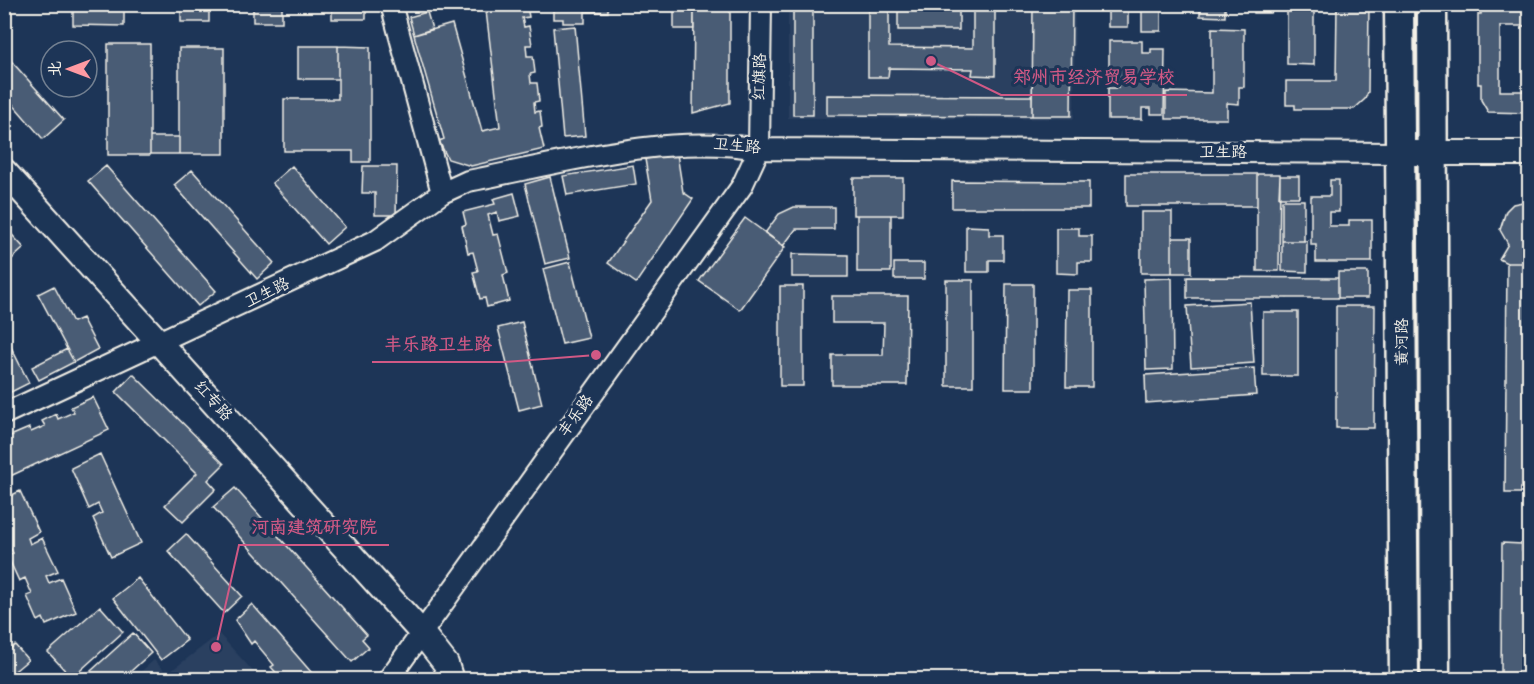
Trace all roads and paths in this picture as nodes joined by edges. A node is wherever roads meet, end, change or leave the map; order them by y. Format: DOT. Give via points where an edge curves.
graph roads {
  1 [pos="391,4"];
  2 [pos="761,4"];
  3 [pos="1399,4"];
  4 [pos="1432,4"];
  5 [pos="759,149"];
  6 [pos="1402,153"];
  7 [pos="1433,153"];
  8 [pos="1530,153"];
  9 [pos="4,171"];
  10 [pos="442,192"];
  11 [pos="160,343"];
  12 [pos="4,414"];
  13 [pos="422,632"];
  14 [pos="388,680"];
  15 [pos="451,680"];
  16 [pos="1404,680"];
  17 [pos="1435,680"];
  1 -- 10 [label="street"];
  2 -- 5 [label="street, 红旗路"];
  3 -- 6 [label="main road, 黄河路"];
  4 -- 7 [label="main road, 黄河路"];
  5 -- 6 [label="street, 卫生路"];
  5 -- 10 [label="street, 卫生路" via="705,143 633,150 468,181"];
  5 -- 13 [label="street, 丰乐路" via="742,186"];
  6 -- 7 [label="street, 卫生路"];
  6 -- 16 [label="main road, 黄河路"];
  7 -- 8 [label="street, 卫生路"];
  7 -- 17 [label="main road, 黄河路"];
  9 -- 11 [label="street, 红专路"];
  10 -- 11 [label="street, 卫生路" via="375,242"];
  11 -- 12 [label="street, 卫生路"];
  11 -- 13 [label="street, 红专路"];
  13 -- 14 [label="street, 丰乐路"];
  13 -- 15 [label="street, 红专路" via="446,664"];
}
